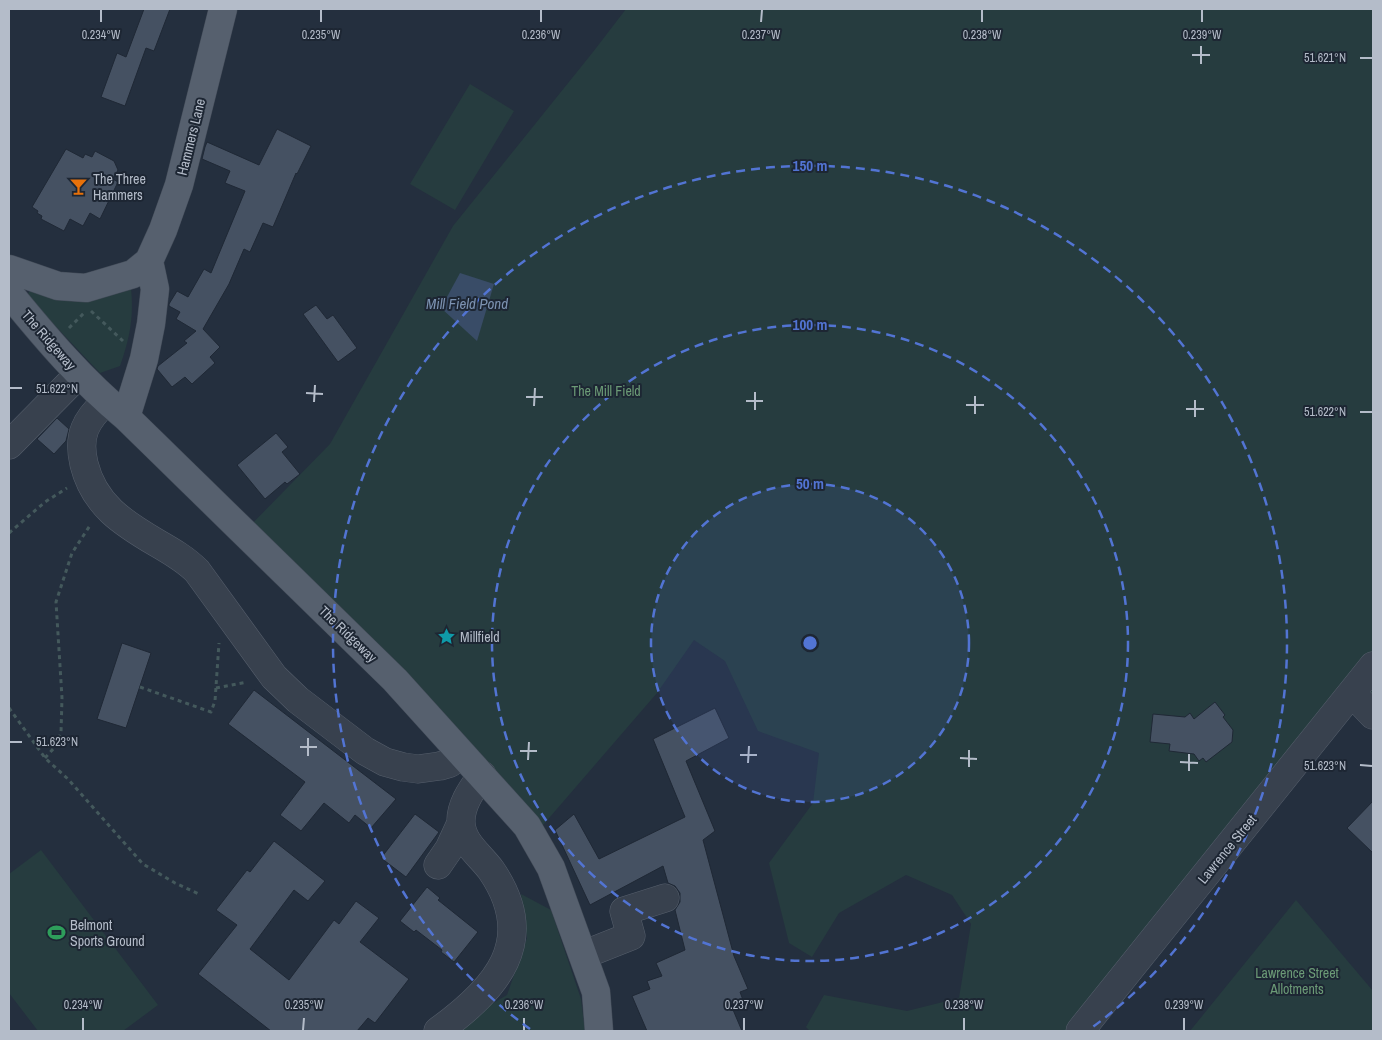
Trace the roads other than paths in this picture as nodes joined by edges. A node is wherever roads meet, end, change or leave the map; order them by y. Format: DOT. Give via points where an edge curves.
graph roads {
  1 [pos="223,9"];
  2 [pos="149,261"];
  3 [pos="9,269"];
  4 [pos="9,293"];
  5 [pos="79,374"];
  6 [pos="116,409"];
  7 [pos="9,445"];
  8 [pos="1373,666"];
  9 [pos="1352,693"];
  10 [pos="1373,715"];
  11 [pos="460,753"];
  12 [pos="482,775"];
  13 [pos="461,822"];
  14 [pos="438,865"];
  15 [pos="665,898"];
  16 [pos="583,955"];
  17 [pos="438,1031"];
  18 [pos="599,1031"];
  19 [pos="1080,1031"];
  1 -- 2 [label="main road, Hammers Lane" via="179,185"];
  2 -- 3 [label="main road" via="133,274 86,288 58,286"];
  2 -- 6 [label="main road" via="155,289 144,359"];
  4 -- 5 [label="main road, The Ridgeway"];
  5 -- 6 [label="main road, The Ridgeway"];
  5 -- 7 [label="street"];
  6 -- 11 [label="main road, The Ridgeway" via="395,680"];
  6 -- 11 [label="street" via="95,412 84,430 82,447 87,476 103,505 125,523 188,562 219,599 274,677 313,712 385,762 418,769 432,768 450,762"];
  8 -- 9 [label="street, Lawrence Street"];
  9 -- 10 [label="street"];
  9 -- 19 [label="street, Lawrence Street"];
  11 -- 12 [label="main road, The Ridgeway"];
  12 -- 13 [label="street" via="466,800"];
  12 -- 16 [label="main road, The Ridgeway" via="527,826 541,849"];
  13 -- 14 [label="street"];
  13 -- 17 [label="street" via="466,840 502,889 512,921 512,939 504,966 494,982"];
  15 -- 16 [label="street" via="624,911 631,936"];
  16 -- 18 [label="main road, The Ridgeway" via="596,992"];
}
